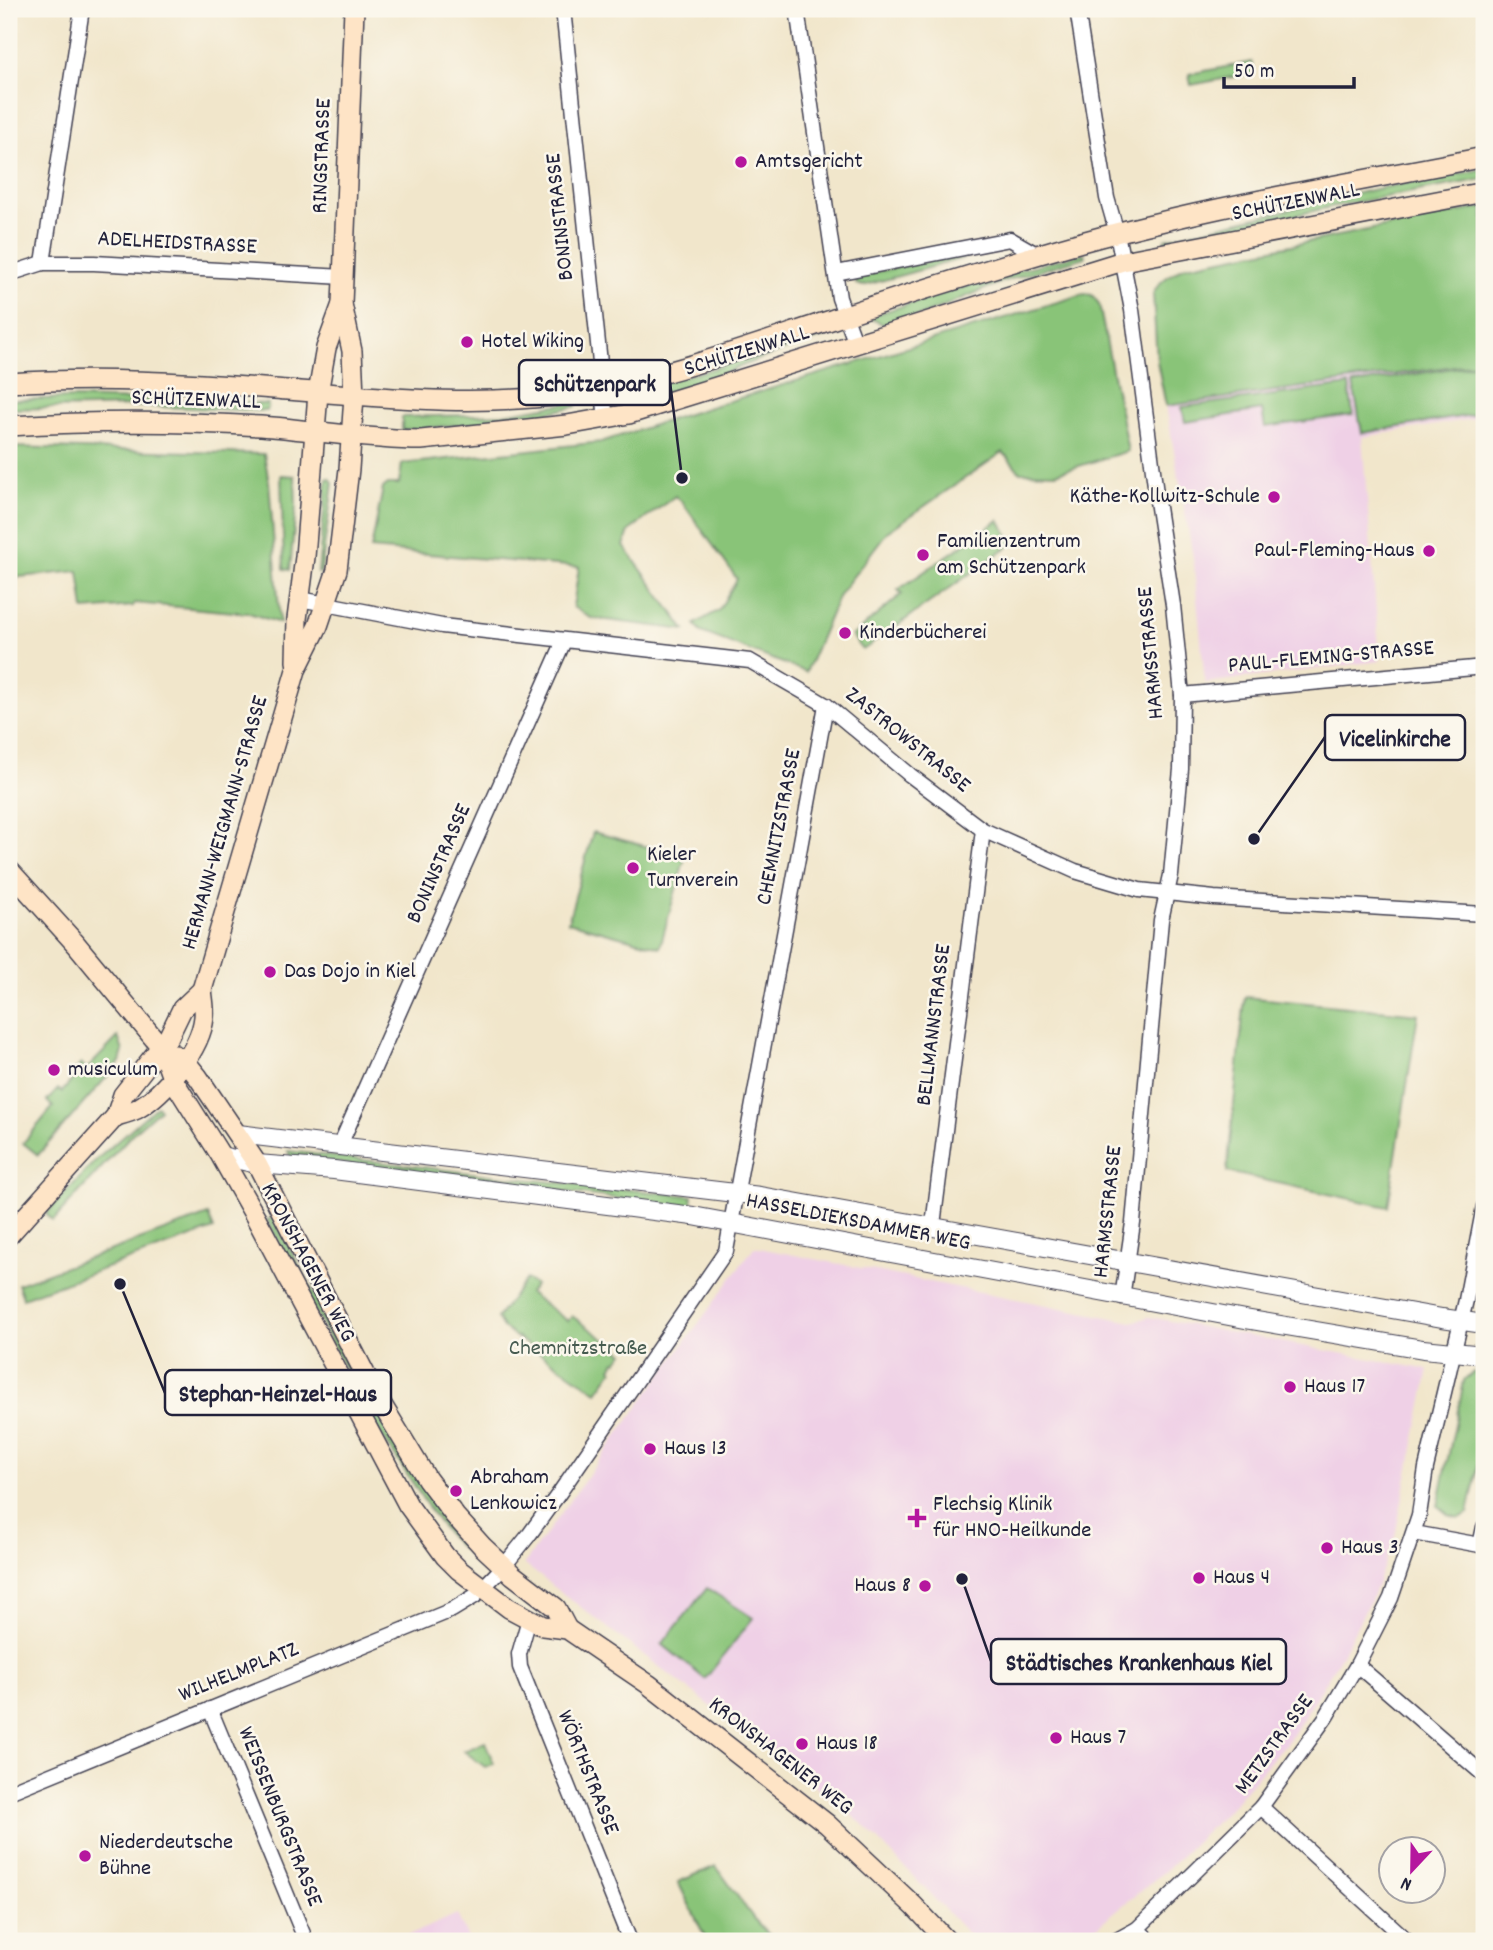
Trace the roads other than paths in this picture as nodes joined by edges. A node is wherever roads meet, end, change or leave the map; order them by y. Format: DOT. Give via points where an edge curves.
graph roads {
  1 [pos="82,9"];
  2 [pos="354,9"];
  3 [pos="563,9"];
  4 [pos="797,9"];
  5 [pos="1077,9"];
  6 [pos="1484,157"];
  7 [pos="1484,192"];
  8 [pos="1117,233"];
  9 [pos="1038,255"];
  10 [pos="1123,261"];
  11 [pos="43,263"];
  12 [pos="836,273"];
  13 [pos="9,274"];
  14 [pos="344,277"];
  15 [pos="342,304"];
  16 [pos="846,314"];
  17 [pos="856,344"];
  18 [pos="9,383"];
  19 [pos="601,387"];
  20 [pos="318,393"];
  21 [pos="354,396"];
  22 [pos="606,420"];
  23 [pos="9,426"];
  24 [pos="314,432"];
  25 [pos="352,436"];
  26 [pos="300,599"];
  27 [pos="325,604"];
  28 [pos="564,641"];
  29 [pos="1484,667"];
  30 [pos="296,670"];
  31 [pos="1182,695"];
  32 [pos="826,705"];
  33 [pos="984,830"];
  34 [pos="9,870"];
  35 [pos="1168,892"];
  36 [pos="1484,914"];
  37 [pos="202,990"];
  38 [pos="162,1047"];
  39 [pos="185,1060"];
  40 [pos="172,1078"];
  41 [pos="116,1116"];
  42 [pos="238,1134"];
  43 [pos="340,1144"];
  44 [pos="221,1156"];
  45 [pos="257,1164"];
  46 [pos="737,1192"];
  47 [pos="1484,1206"];
  48 [pos="731,1224"];
  49 [pos="933,1225"];
  50 [pos="9,1235"];
  51 [pos="1128,1261"];
  52 [pos="1122,1297"];
  53 [pos="1460,1321"];
  54 [pos="1484,1324"];
  55 [pos="1453,1352"];
  56 [pos="1484,1355"];
  57 [pos="1484,1527"];
  58 [pos="1415,1533"];
  59 [pos="1482,1547"];
  60 [pos="503,1566"];
  61 [pos="483,1588"];
  62 [pos="529,1619"];
  63 [pos="567,1629"];
  64 [pos="1357,1665"];
  65 [pos="210,1709"];
  66 [pos="1484,1775"];
  67 [pos="9,1792"];
  68 [pos="1261,1807"];
  69 [pos="1137,1929"];
  70 [pos="306,1941"];
  71 [pos="630,1941"];
  72 [pos="947,1941"];
  73 [pos="1115,1941"];
  74 [pos="1150,1941"];
  75 [pos="1408,1941"];
  1 -- 11 [label="street"];
  2 -- 14 [label="main road, RINGSTRASSE"];
  3 -- 19 [label="street, BONINSTRASSE"];
  4 -- 12 [label="street"];
  5 -- 8 [label="street, HARMSSTRASSE" via="1107,198"];
  6 -- 8 [label="main road, SCHÜTZENWALL" via="1205,211"];
  7 -- 10 [label="main road, SCHÜTZENWALL"];
  8 -- 9 [label="main road, SCHÜTZENWALL"];
  8 -- 10 [label="street, HARMSSTRASSE"];
  9 -- 12 [label="street" via="1010,239"];
  9 -- 16 [label="main road, SCHÜTZENWALL"];
  10 -- 17 [label="main road, SCHÜTZENWALL"];
  10 -- 31 [label="street, HARMSSTRASSE"];
  11 -- 13 [label="street, ADELHEIDSTRASSE"];
  11 -- 14 [label="street, ADELHEIDSTRASSE"];
  12 -- 16 [label="street"];
  14 -- 15 [label="main road, RINGSTRASSE"];
  15 -- 20 [label="main road, RINGSTRASSE" via="326,348"];
  15 -- 21 [label="main road, RINGSTRASSE" via="352,351"];
  16 -- 17 [label="street"];
  16 -- 19 [label="main road, SCHÜTZENWALL" via="726,355"];
  17 -- 22 [label="main road, SCHÜTZENWALL"];
  18 -- 20 [label="main road, SCHÜTZENWALL" via="194,384"];
  19 -- 21 [label="main road, SCHÜTZENWALL" via="460,401"];
  19 -- 22 [label="street, BONINSTRASSE"];
  20 -- 21 [label="main road, SCHÜTZENWALL"];
  20 -- 24 [label="main road, RINGSTRASSE"];
  21 -- 25 [label="main road, HERMANN-WEIGMANN-STRASSE"];
  22 -- 25 [label="main road, SCHÜTZENWALL" via="421,440"];
  23 -- 24 [label="main road, SCHÜTZENWALL" via="117,423 261,426"];
  24 -- 25 [label="main road, SCHÜTZENWALL"];
  24 -- 26 [label="main road, HERMANN-WEIGMANN-STRASSE"];
  25 -- 27 [label="main road, HERMANN-WEIGMANN-STRASSE" via="337,570"];
  26 -- 27 [label="street, ZASTROWSTRASSE"];
  26 -- 30 [label="main road, HERMANN-WEIGMANN-STRASSE"];
  27 -- 28 [label="street, ZASTROWSTRASSE" via="442,626"];
  27 -- 30 [label="main road, HERMANN-WEIGMANN-STRASSE"];
  28 -- 32 [label="street, ZASTROWSTRASSE" via="750,661"];
  28 -- 43 [label="street, BONINSTRASSE"];
  29 -- 31 [label="street, PAUL-FLEMING-STRASSE"];
  30 -- 37 [label="main road, HERMANN-WEIGMANN-STRASSE"];
  31 -- 35 [label="street, HARMSSTRASSE" via="1181,769"];
  32 -- 33 [label="street, ZASTROWSTRASSE"];
  32 -- 46 [label="street, CHEMNITZSTRASSE"];
  33 -- 35 [label="street, ZASTROWSTRASSE" via="1075,871 1139,890"];
  33 -- 49 [label="street, BELLMANNSTRASSE"];
  34 -- 38 [label="main road, KRONSHAGENER WEG"];
  35 -- 36 [label="street, ZASTROWSTRASSE"];
  35 -- 51 [label="street, HARMSSTRASSE" via="1161,920"];
  37 -- 38 [label="main road, HERMANN-WEIGMANN-STRASSE" via="182,1009"];
  37 -- 39 [label="main road, HERMANN-WEIGMANN-STRASSE" via="204,1018"];
  38 -- 39 [label="main road, KRONSHAGENER WEG"];
  38 -- 40 [label="main road, KRONSHAGENER WEG"];
  38 -- 41 [label="main road, HERMANN-WEIGMANN-STRASSE" via="123,1094"];
  39 -- 40 [label="main road, HERMANN-WEIGMANN-STRASSE"];
  39 -- 42 [label="main road, KRONSHAGENER WEG"];
  40 -- 41 [label="main road, HERMANN-WEIGMANN-STRASSE" via="137,1110"];
  40 -- 44 [label="main road, KRONSHAGENER WEG"];
  41 -- 50 [label="main road"];
  42 -- 43 [label="street, HASSELDIEKSDAMMER WEG"];
  42 -- 45 [label="main road, KRONSHAGENER WEG"];
  43 -- 46 [label="street, HASSELDIEKSDAMMER WEG"];
  44 -- 45 [label="street, HASSELDIEKSDAMMER WEG"];
  44 -- 61 [label="main road, KRONSHAGENER WEG" via="408,1505 445,1556"];
  45 -- 48 [label="street, HASSELDIEKSDAMMER WEG" via="401,1178"];
  45 -- 60 [label="main road, KRONSHAGENER WEG" via="413,1458 455,1516"];
  46 -- 48 [label="street, CHEMNITZSTRASSE"];
  46 -- 49 [label="street, HASSELDIEKSDAMMER WEG"];
  47 -- 53 [label="street, METZSTRASSE"];
  48 -- 52 [label="street, HASSELDIEKSDAMMER WEG"];
  48 -- 60 [label="street, CHEMNITZSTRASSE" via="726,1251 565,1486"];
  49 -- 51 [label="street, HASSELDIEKSDAMMER WEG"];
  51 -- 52 [label="street, HARMSSTRASSE"];
  51 -- 53 [label="street, HASSELDIEKSDAMMER WEG"];
  52 -- 55 [label="street, HASSELDIEKSDAMMER WEG"];
  53 -- 54 [label="street, HASSELDIEKSDAMMER WEG"];
  53 -- 55 [label="street, METZSTRASSE"];
  55 -- 56 [label="street, HASSELDIEKSDAMMER WEG"];
  55 -- 58 [label="street, METZSTRASSE"];
  57 -- 59 [label="street"];
  58 -- 59 [label="street"];
  58 -- 64 [label="street, METZSTRASSE" via="1391,1598"];
  60 -- 61 [label="street, CHEMNITZSTRASSE"];
  60 -- 63 [label="main road, KRONSHAGENER WEG" via="556,1608"];
  61 -- 62 [label="main road, KRONSHAGENER WEG"];
  61 -- 65 [label="street, WILHELMPLATZ" via="452,1610"];
  62 -- 63 [label="main road, KRONSHAGENER WEG"];
  62 -- 71 [label="street, WÖRTHSTRASSE" via="520,1667"];
  63 -- 72 [label="main road, KRONSHAGENER WEG" via="644,1681 827,1824"];
  64 -- 66 [label="street"];
  64 -- 68 [label="street, METZSTRASSE"];
  65 -- 67 [label="street, WILHELMPLATZ"];
  65 -- 70 [label="street, WEISSENBURGSTRASSE"];
  68 -- 69 [label="street, METZSTRASSE"];
  68 -- 75 [label="street"];
  69 -- 73 [label="street, METZSTRASSE"];
  69 -- 74 [label="street"];
}
